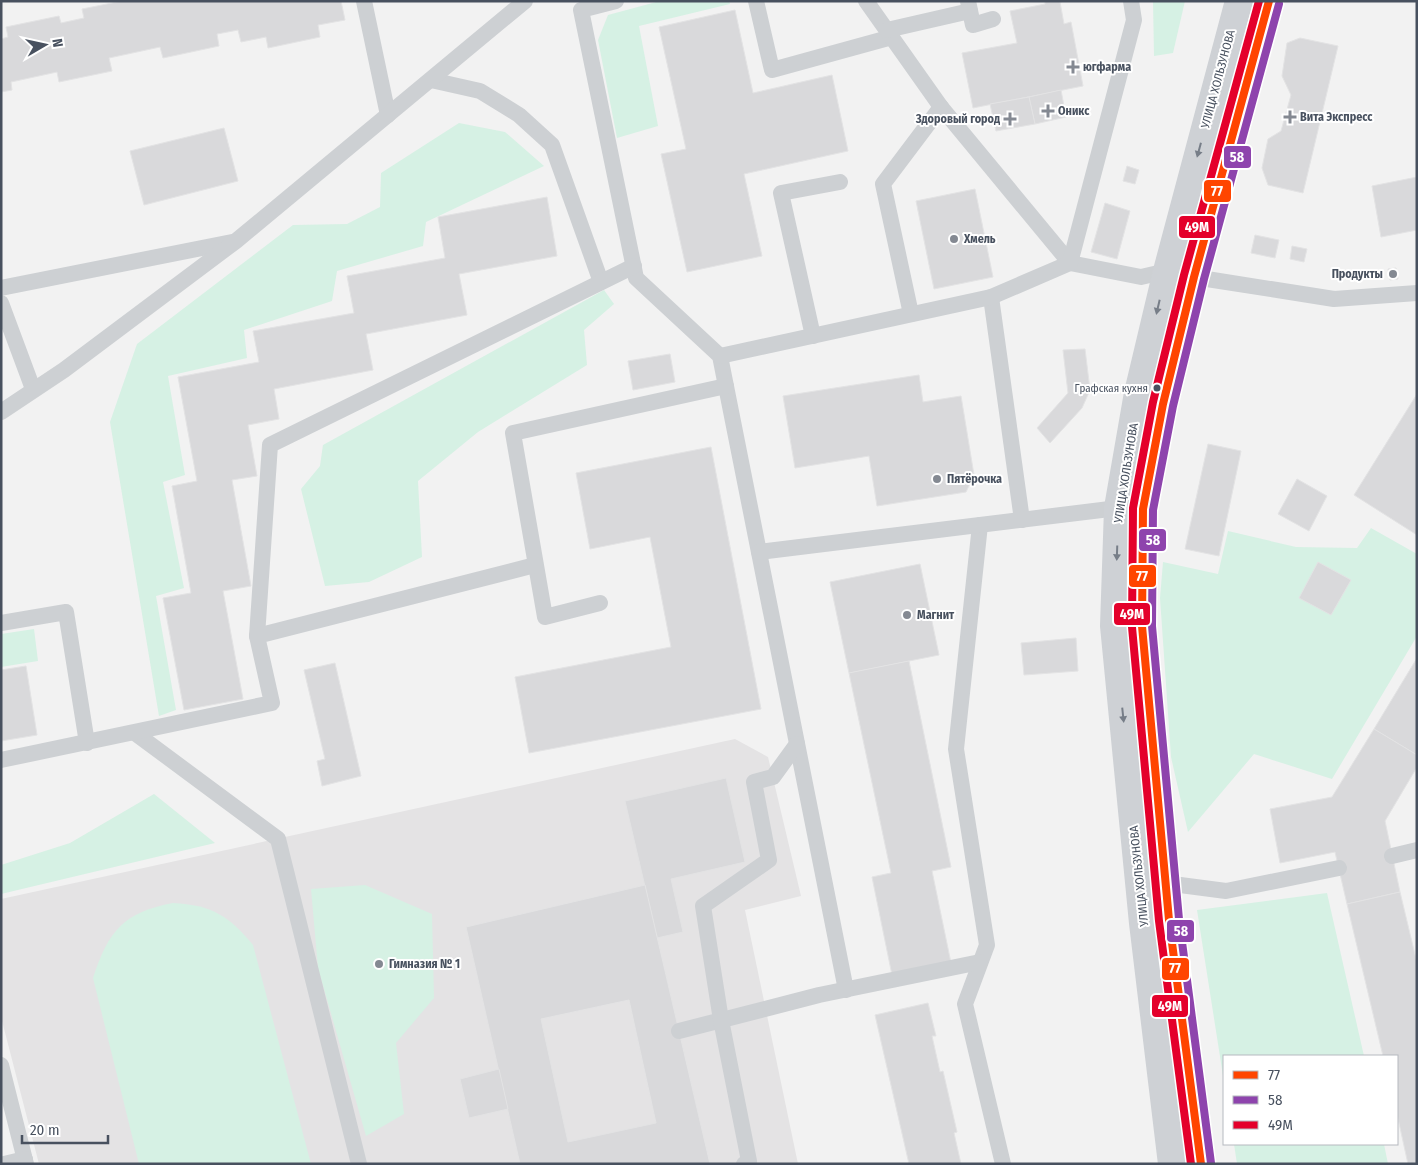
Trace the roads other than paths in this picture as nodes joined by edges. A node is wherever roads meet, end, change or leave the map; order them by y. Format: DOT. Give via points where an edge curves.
graph roads {
  1 [pos="364,1"];
  2 [pos="525,1"];
  3 [pos="616,1"];
  4 [pos="756,1"];
  5 [pos="866,1"];
  6 [pos="1131,1"];
  7 [pos="1239,1"];
  8 [pos="1270,1"];
  9 [pos="969,6"];
  10 [pos="993,20"];
  11 [pos="889,34"];
  12 [pos="430,80"];
  13 [pos="941,107"];
  14 [pos="388,115"];
  15 [pos="840,182"];
  16 [pos="236,241"];
  17 [pos="1070,263"];
  18 [pos="634,266"];
  19 [pos="1167,271"];
  20 [pos="1194,277"];
  21 [pos="601,282"];
  22 [pos="1,288"];
  23 [pos="1417,293"];
  24 [pos="991,297"];
  25 [pos="1,303"];
  26 [pos="911,314"];
  27 [pos="813,336"];
  28 [pos="720,356"];
  29 [pos="726,386"];
  30 [pos="33,389"];
  31 [pos="1,412"];
  32 [pos="1118,508"];
  33 [pos="1022,520"];
  34 [pos="980,525"];
  35 [pos="759,552"];
  36 [pos="535,565"];
  37 [pos="600,603"];
  38 [pos="1,623"];
  39 [pos="257,636"];
  40 [pos="135,733"];
  41 [pos="88,742"];
  42 [pos="797,744"];
  43 [pos="1,760"];
  44 [pos="1417,850"];
  45 [pos="1392,856"];
  46 [pos="1339,868"];
  47 [pos="1165,883"];
  48 [pos="980,962"];
  49 [pos="846,990"];
  50 [pos="721,1020"];
  51 [pos="679,1031"];
  52 [pos="1,1066"];
  53 [pos="26,1161"];
  54 [pos="4,1164"];
  55 [pos="359,1164"];
  56 [pos="744,1164"];
  57 [pos="1003,1164"];
  58 [pos="1172,1164"];
  59 [pos="1201,1164"];
  1 -- 14 [label="lane"];
  2 -- 12 [label="lane"];
  3 -- 18 [label="lane" via="581,10"];
  4 -- 11 [label="lane" via="772,70"];
  5 -- 11 [label="lane"];
  6 -- 17 [label="lane" via="1134,20"];
  7 -- 19 [label="main road, УЛИЦА ХОЛЬЗУНОВА, one-way"];
  8 -- 20 [label="main road, УЛИЦА ХОЛЬЗУНОВА"];
  9 -- 10 [label="lane" via="973,25"];
  9 -- 11 [label="lane"];
  11 -- 13 [label="lane"];
  12 -- 14 [label="lane"];
  12 -- 21 [label="lane" via="480,91 519,115 552,145"];
  13 -- 17 [label="lane"];
  13 -- 26 [label="lane" via="883,184"];
  14 -- 16 [label="lane"];
  15 -- 27 [label="lane" via="780,193"];
  16 -- 22 [label="lane"];
  16 -- 30 [label="lane" via="64,370"];
  17 -- 19 [label="lane" via="1141,277"];
  17 -- 24 [label="lane"];
  18 -- 21 [label="lane"];
  18 -- 28 [label="lane" via="636,278"];
  19 -- 20 [label="main road"];
  19 -- 32 [label="main road, УЛИЦА ХОЛЬЗУНОВА, one-way" via="1138,393"];
  20 -- 23 [label="lane" via="1334,299"];
  20 -- 47 [label="main road, УЛИЦА ХОЛЬЗУНОВА" via="1163,404 1143,509 1142,626"];
  21 -- 39 [label="lane" via="270,446"];
  24 -- 26 [label="lane"];
  24 -- 33 [label="lane"];
  25 -- 30 [label="lane"];
  26 -- 27 [label="lane"];
  27 -- 28 [label="lane"];
  28 -- 29 [label="lane"];
  29 -- 35 [label="lane"];
  29 -- 36 [label="lane" via="512,433"];
  30 -- 31 [label="lane"];
  32 -- 33 [label="lane"];
  32 -- 58 [label="main road, УЛИЦА ХОЛЬЗУНОВА, one-way" via="1114,626 1143,923"];
  33 -- 34 [label="lane"];
  34 -- 35 [label="lane"];
  34 -- 48 [label="lane" via="956,750 987,945"];
  35 -- 42 [label="lane"];
  36 -- 37 [label="lane" via="545,617"];
  36 -- 39 [label="lane"];
  38 -- 41 [label="lane" via="66,612"];
  39 -- 40 [label="lane" via="272,703"];
  40 -- 41 [label="lane"];
  40 -- 55 [label="lane" via="278,839"];
  41 -- 43 [label="lane"];
  42 -- 49 [label="lane"];
  42 -- 50 [label="lane" via="773,777 754,782 769,860 703,906"];
  44 -- 45 [label="lane"];
  46 -- 47 [label="lane" via="1226,891"];
  47 -- 59 [label="main road, УЛИЦА ХОЛЬЗУНОВА"];
  48 -- 49 [label="lane"];
  48 -- 57 [label="lane" via="964,1004"];
  49 -- 50 [label="lane"];
  50 -- 51 [label="lane"];
  50 -- 56 [label="lane" via="749,1161"];
  52 -- 53 [label="lane"];
  53 -- 54 [label="lane"];
}
